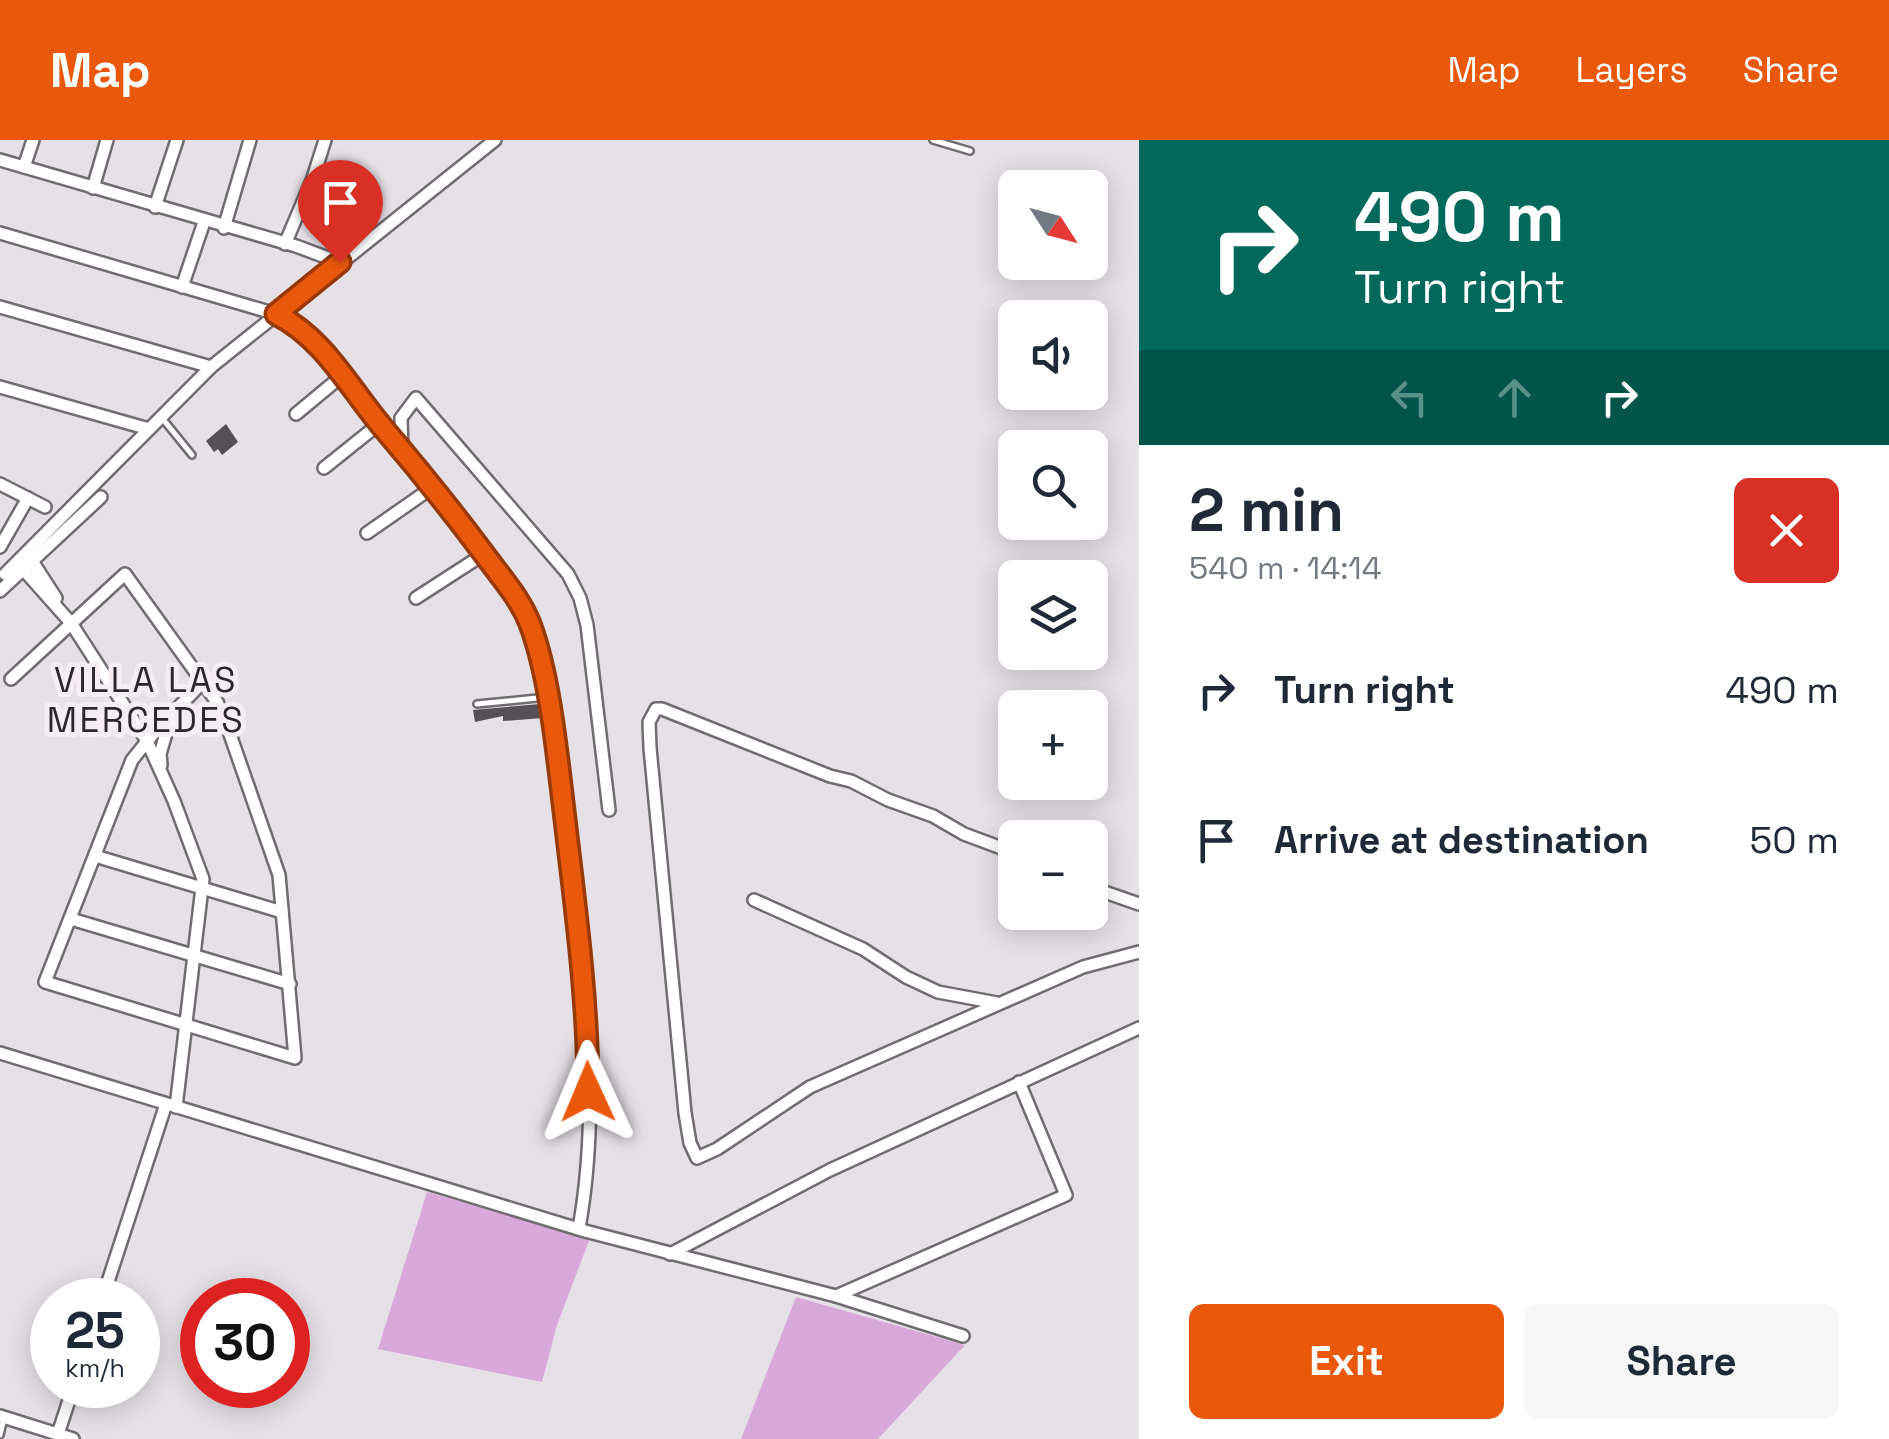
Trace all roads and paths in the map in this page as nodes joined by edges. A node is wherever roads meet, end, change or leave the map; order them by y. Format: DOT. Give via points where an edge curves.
graph roads {
  1 [pos="33,140"];
  2 [pos="106,140"];
  3 [pos="177,140"];
  4 [pos="250,140"];
  5 [pos="325,140"];
  6 [pos="494,140"];
  7 [pos="933,140"];
  8 [pos="970,151"];
  9 [pos="0,160"];
  10 [pos="24,167"];
  11 [pos="93,188"];
  12 [pos="155,207"];
  13 [pos="204,222"];
  14 [pos="224,228"];
  15 [pos="0,233"];
  16 [pos="285,244"];
  17 [pos="340,262"];
  18 [pos="182,287"];
  19 [pos="0,307"];
  20 [pos="276,314"];
  21 [pos="211,367"];
  22 [pos="343,375"];
  23 [pos="0,387"];
  24 [pos="296,414"];
  25 [pos="161,417"];
  26 [pos="380,424"];
  27 [pos="148,430"];
  28 [pos="402,450"];
  29 [pos="192,455"];
  30 [pos="324,468"];
  31 [pos="0,484"];
  32 [pos="433,487"];
  33 [pos="101,497"];
  34 [pos="28,498"];
  35 [pos="45,507"];
  36 [pos="368,534"];
  37 [pos="0,547"];
  38 [pos="484,554"];
  39 [pos="15,571"];
  40 [pos="0,591"];
  41 [pos="416,598"];
  42 [pos="71,623"];
  43 [pos="11,679"];
  44 [pos="203,682"];
  45 [pos="546,697"];
  46 [pos="477,704"];
  47 [pos="174,711"];
  48 [pos="148,740"];
  49 [pos="161,770"];
  50 [pos="610,810"];
  51 [pos="998,847"];
  52 [pos="96,856"];
  53 [pos="204,890"];
  54 [pos="1108,893"];
  55 [pos="754,900"];
  56 [pos="1139,904"];
  57 [pos="282,912"];
  58 [pos="71,919"];
  59 [pos="1139,952"];
  60 [pos="196,956"];
  61 [pos="290,984"];
  62 [pos="997,1003"];
  63 [pos="187,1025"];
  64 [pos="1139,1028"];
  65 [pos="0,1053"];
  66 [pos="1019,1082"];
  67 [pos="171,1106"];
  68 [pos="579,1228"];
  69 [pos="670,1254"];
  70 [pos="110,1278"];
  71 [pos="836,1296"];
  72 [pos="962,1336"];
  73 [pos="66,1408"];
  74 [pos="2,1417"];
  75 [pos="0,1434"];
  76 [pos="58,1434"];
  77 [pos="73,1439"];
  1 -- 10 [label="street"];
  2 -- 11 [label="street"];
  3 -- 12 [label="street"];
  4 -- 14 [label="street"];
  5 -- 16 [label="street"];
  6 -- 17 [label="street"];
  7 -- 8 [label="lane"];
  9 -- 10 [label="street"];
  10 -- 11 [label="street"];
  11 -- 12 [label="street"];
  12 -- 13 [label="street"];
  13 -- 14 [label="street"];
  13 -- 18 [label="street"];
  14 -- 16 [label="street"];
  15 -- 18 [label="street"];
  16 -- 17 [label="street"];
  17 -- 20 [label="street"];
  18 -- 20 [label="street"];
  19 -- 21 [label="street"];
  20 -- 21 [label="street"];
  20 -- 22 [label="street" via="308,333"];
  21 -- 25 [label="street"];
  22 -- 24 [label="street"];
  22 -- 26 [label="street"];
  23 -- 27 [label="street"];
  25 -- 27 [label="street"];
  25 -- 29 [label="lane"];
  26 -- 28 [label="street"];
  26 -- 30 [label="street"];
  27 -- 39 [label="street"];
  28 -- 32 [label="street"];
  28 -- 50 [label="street" via="401,418 416,398 568,574 587,624"];
  31 -- 34 [label="street"];
  32 -- 36 [label="street"];
  32 -- 38 [label="street"];
  33 -- 39 [label="street"];
  34 -- 35 [label="street"];
  34 -- 37 [label="street"];
  38 -- 41 [label="street"];
  38 -- 45 [label="street" via="530,622"];
  39 -- 40 [label="street"];
  39 -- 42 [label="street"];
  42 -- 43 [label="street"];
  42 -- 44 [label="street" via="125,574"];
  42 -- 48 [label="street"];
  44 -- 47 [label="street"];
  44 -- 57 [label="street" via="224,717 279,876"];
  45 -- 46 [label="lane"];
  45 -- 68 [label="street" via="586,1019 587,1166"];
  47 -- 48 [label="street"];
  47 -- 49 [label="street"];
  48 -- 49 [label="street"];
  48 -- 52 [label="street" via="132,760"];
  49 -- 53 [label="street"];
  51 -- 62 [label="street" via="662,709 650,722 685,1113 698,1158 810,1087"];
  52 -- 53 [label="street"];
  52 -- 58 [label="street"];
  53 -- 57 [label="street"];
  53 -- 60 [label="street"];
  54 -- 56 [label="street"];
  55 -- 62 [label="street" via="864,949 938,992"];
  57 -- 61 [label="street"];
  58 -- 60 [label="street"];
  58 -- 63 [label="street" via="45,982"];
  59 -- 62 [label="street" via="1098,961"];
  60 -- 61 [label="street"];
  60 -- 63 [label="street"];
  61 -- 63 [label="street" via="295,1058"];
  63 -- 67 [label="street"];
  64 -- 66 [label="street"];
  65 -- 67 [label="street"];
  66 -- 69 [label="street"];
  66 -- 71 [label="street" via="1066,1195"];
  67 -- 68 [label="street"];
  67 -- 70 [label="street"];
  68 -- 69 [label="street"];
  69 -- 71 [label="street"];
  71 -- 72 [label="street"];
  73 -- 76 [label="street"];
  74 -- 75 [label="lane"];
  74 -- 76 [label="street"];
  76 -- 77 [label="street"];
}
